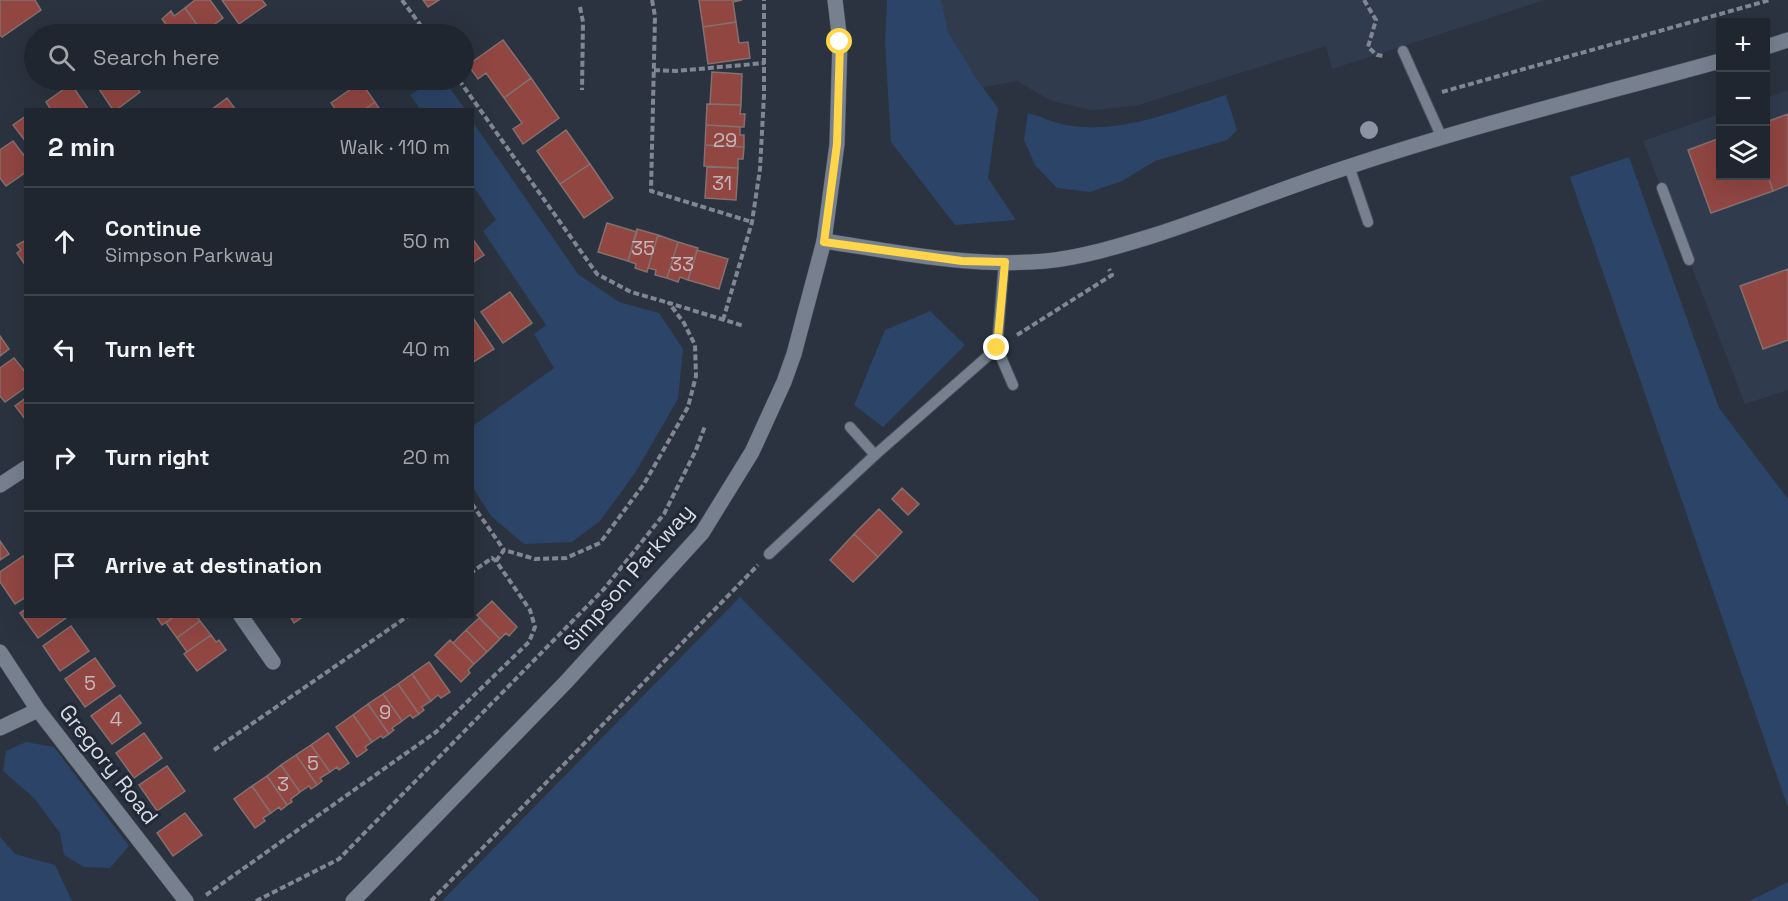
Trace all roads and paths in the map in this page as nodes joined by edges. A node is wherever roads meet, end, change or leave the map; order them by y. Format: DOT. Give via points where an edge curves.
graph roads {
  1 [pos="402,0"];
  2 [pos="652,0"];
  3 [pos="764,0"];
  4 [pos="834,0"];
  5 [pos="1364,0"];
  6 [pos="1770,0"];
  7 [pos="580,7"];
  8 [pos="420,24"];
  9 [pos="1788,40"];
  10 [pos="1770,46"];
  11 [pos="1405,55"];
  12 [pos="765,63"];
  13 [pos="1716,63"];
  14 [pos="654,70"];
  15 [pos="466,90"];
  16 [pos="582,90"];
  17 [pos="1424,98"];
  18 [pos="1442,138"];
  19 [pos="1349,166"];
  20 [pos="1662,188"];
  21 [pos="752,222"];
  22 [pos="1368,222"];
  23 [pos="824,242"];
  24 [pos="1103,251"];
  25 [pos="1689,260"];
  26 [pos="1005,262"];
  27 [pos="669,303"];
  28 [pos="723,320"];
  29 [pos="744,326"];
  30 [pos="997,348"];
  31 [pos="1013,385"];
  32 [pos="705,426"];
  33 [pos="850,427"];
  34 [pos="874,454"];
  35 [pos="24,469"];
  36 [pos="0,485"];
  37 [pos="474,507"];
  38 [pos="504,549"];
  39 [pos="769,554"];
  40 [pos="496,561"];
  41 [pos="474,571"];
  42 [pos="242,618"];
  43 [pos="405,618"];
  44 [pos="0,652"];
  45 [pos="273,662"];
  46 [pos="38,710"];
  47 [pos="0,728"];
  48 [pos="214,750"];
  49 [pos="186,901"];
  50 [pos="198,901"];
  51 [pos="256,901"];
  52 [pos="353,901"];
  53 [pos="431,901"];
  1 -- 8 [label="path"];
  2 -- 14 [label="path"];
  3 -- 12 [label="path"];
  4 -- 23 [label="main road, Simpson Parkway" via="840,42 837,144"];
  5 -- 11 [label="path" via="1376,20 1368,47 1377,55"];
  6 -- 17 [label="path"];
  7 -- 16 [label="path"];
  9 -- 10 [label="main road"];
  11 -- 17 [label="lane"];
  12 -- 14 [label="path"];
  12 -- 21 [label="path" via="760,169"];
  13 -- 18 [label="main road"];
  14 -- 21 [label="path" via="651,191"];
  15 -- 27 [label="path" via="597,274 631,292"];
  17 -- 18 [label="lane"];
  18 -- 19 [label="main road"];
  19 -- 22 [label="lane"];
  19 -- 24 [label="main road"];
  20 -- 25 [label="lane"];
  21 -- 28 [label="path"];
  23 -- 26 [label="main road" via="962,261"];
  23 -- 52 [label="main road, Simpson Parkway" via="784,382 752,452 702,533 566,682"];
  24 -- 26 [label="main road" via="1047,261"];
  24 -- 30 [label="path" via="1112,275"];
  26 -- 30 [label="lane"];
  27 -- 28 [label="path"];
  27 -- 38 [label="path" via="695,345 696,375 688,407 644,484 600,543 566,558 535,559"];
  28 -- 29 [label="path"];
  30 -- 31 [label="lane"];
  30 -- 34 [label="lane"];
  32 -- 51 [label="path" via="664,514 604,589 339,859"];
  33 -- 34 [label="lane"];
  34 -- 39 [label="lane"];
  35 -- 36 [label="main road"];
  37 -- 38 [label="path"];
  38 -- 40 [label="path"];
  39 -- 53 [label="path"];
  40 -- 41 [label="path" via="492,558"];
  40 -- 50 [label="path" via="530,610 535,627 529,642 436,732"];
  42 -- 45 [label="main road"];
  43 -- 48 [label="path"];
  44 -- 46 [label="main road, Gregory Road"];
  46 -- 47 [label="main road"];
  46 -- 49 [label="main road, Gregory Road"];
}
